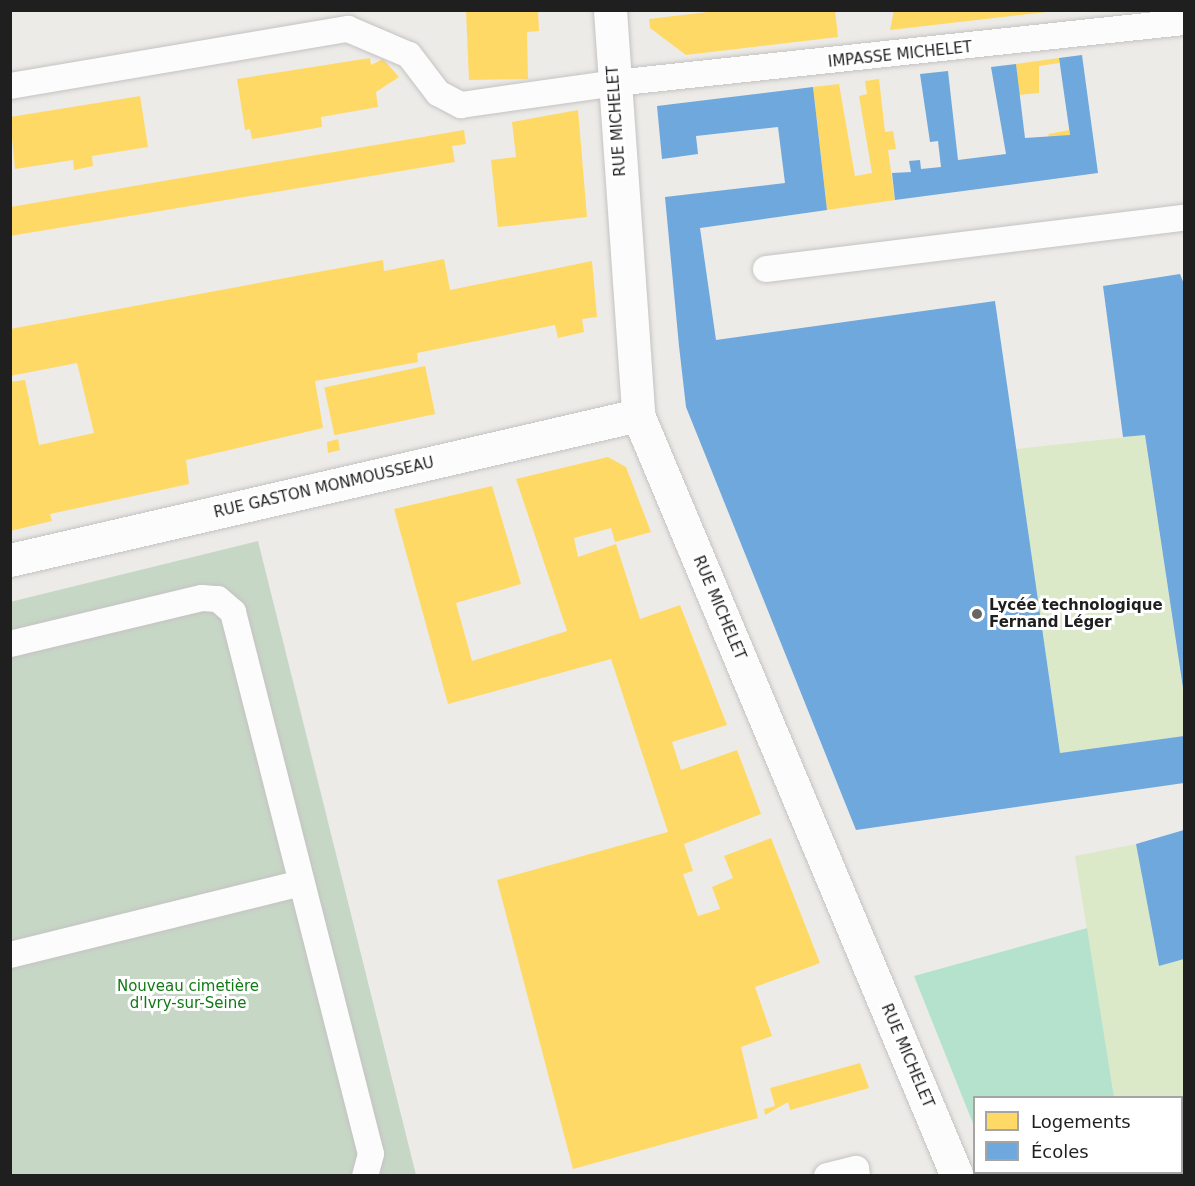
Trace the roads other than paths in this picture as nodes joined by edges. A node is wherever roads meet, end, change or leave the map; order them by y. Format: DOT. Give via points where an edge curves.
graph roads {
  1 [pos="610,10"];
  2 [pos="1185,22"];
  3 [pos="615,83"];
  4 [pos="10,86"];
  5 [pos="1185,218"];
  6 [pos="766,269"];
  7 [pos="638,415"];
  8 [pos="10,560"];
  9 [pos="10,644"];
  10 [pos="300,883"];
  11 [pos="10,955"];
  12 [pos="365,1176"];
  13 [pos="827,1176"];
  14 [pos="857,1176"];
  15 [pos="957,1176"];
  1 -- 3 [label="street, RUE MICHELET"];
  2 -- 3 [label="lane, IMPASSE MICHELET"];
  3 -- 4 [label="lane, IMPASSE MICHELET" via="461,105 438,93 409,55 348,29"];
  3 -- 7 [label="street, RUE MICHELET"];
  5 -- 6 [label="lane"];
  7 -- 8 [label="street, RUE GASTON MONMOUSSEAU"];
  7 -- 15 [label="street, RUE MICHELET"];
  9 -- 10 [label="lane" via="202,598 226,603 239,627"];
  10 -- 11 [label="lane"];
  10 -- 12 [label="lane" via="371,1154"];
  13 -- 14 [label="lane" via="856,1169"];
}
